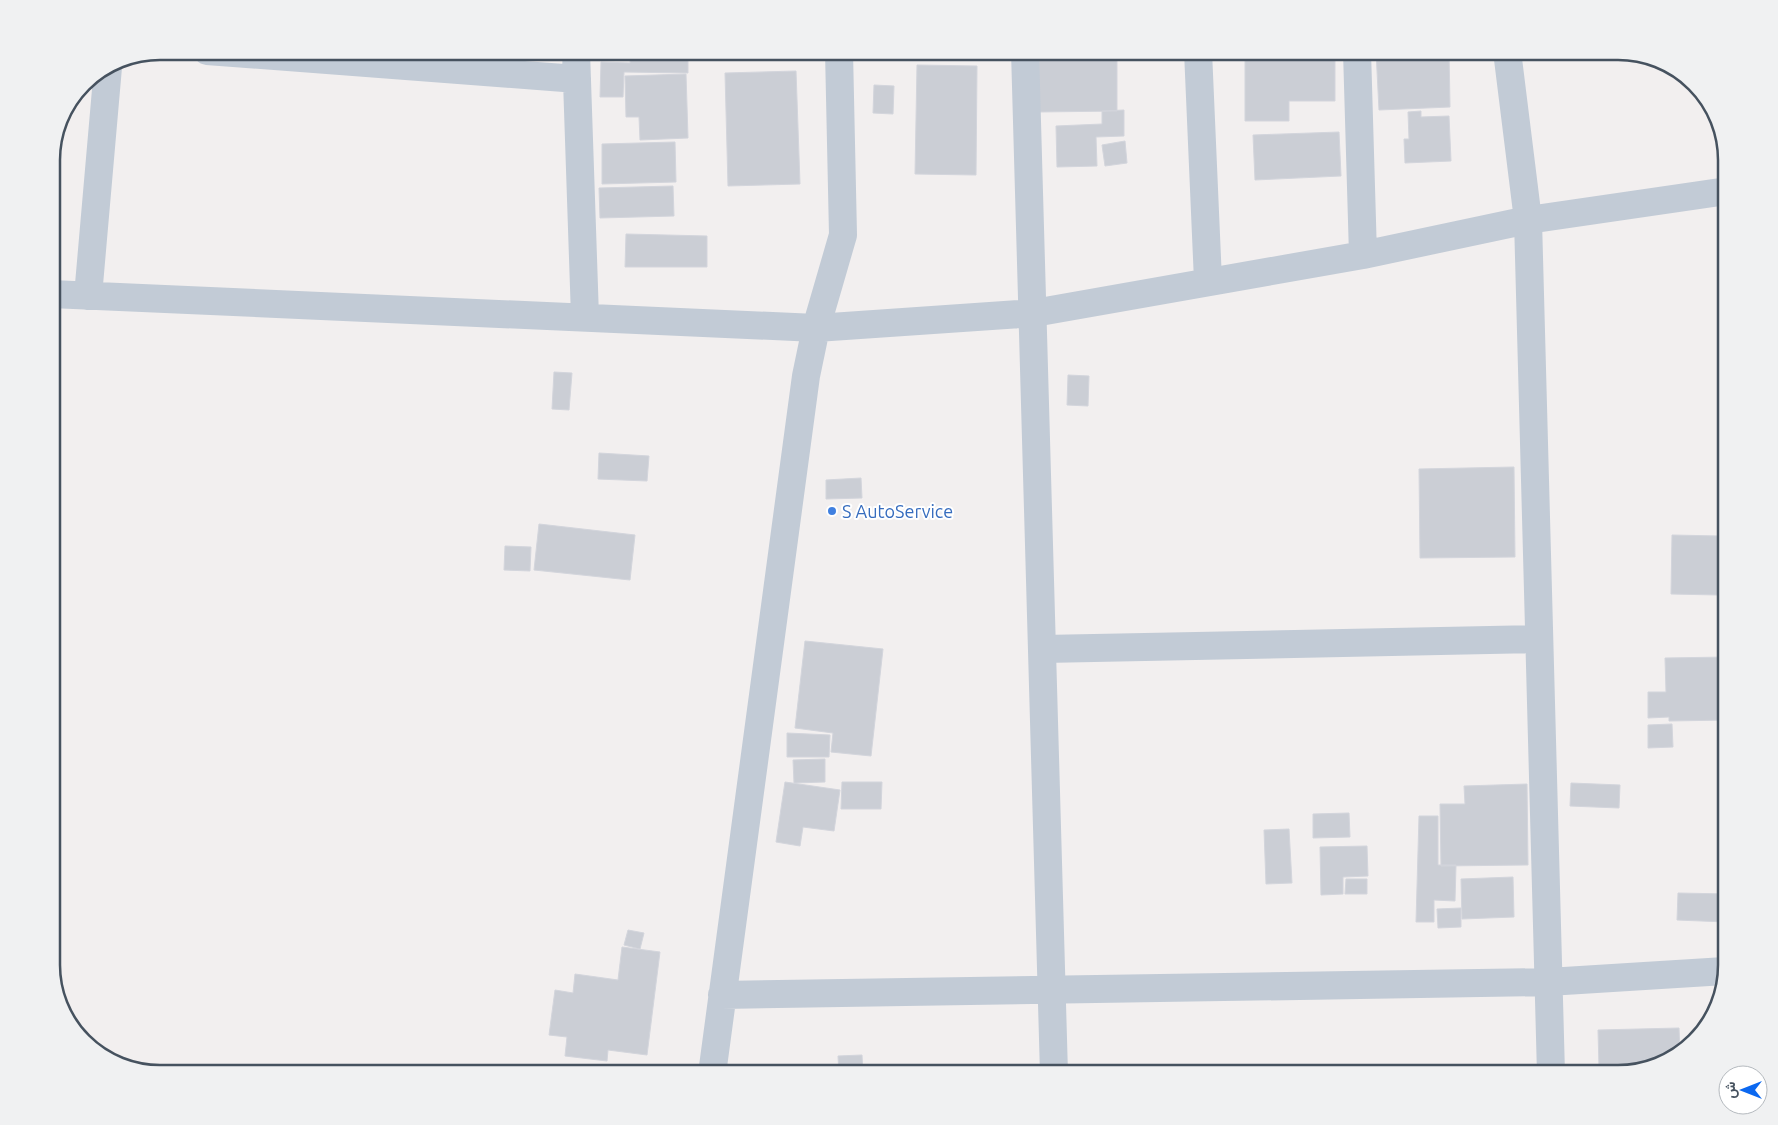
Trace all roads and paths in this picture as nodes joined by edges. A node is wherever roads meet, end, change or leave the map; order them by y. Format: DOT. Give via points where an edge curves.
graph roads {
  1 [pos="326,60"];
  2 [pos="576,60"];
  3 [pos="839,60"];
  4 [pos="1026,60"];
  5 [pos="1198,60"];
  6 [pos="1356,60"];
  7 [pos="1508,60"];
  8 [pos="107,75"];
  9 [pos="577,79"];
  10 [pos="1718,192"];
  11 [pos="1528,220"];
  12 [pos="1364,254"];
  13 [pos="1208,281"];
  14 [pos="60,294"];
  15 [pos="88,296"];
  16 [pos="1034,313"];
  17 [pos="585,317"];
  18 [pos="816,328"];
  19 [pos="1539,639"];
  20 [pos="1043,649"];
  21 [pos="1717,971"];
  22 [pos="1548,982"];
  23 [pos="1052,990"];
  24 [pos="722,995"];
  25 [pos="713,1065"];
  26 [pos="1054,1065"];
  27 [pos="1551,1065"];
  1 -- 9 [label="street"];
  2 -- 9 [label="street"];
  3 -- 18 [label="street" via="842,235"];
  4 -- 16 [label="street"];
  5 -- 13 [label="street"];
  6 -- 12 [label="street"];
  7 -- 11 [label="street"];
  8 -- 15 [label="street"];
  9 -- 17 [label="street"];
  10 -- 11 [label="street"];
  11 -- 12 [label="street"];
  11 -- 19 [label="street"];
  12 -- 13 [label="street"];
  13 -- 16 [label="street"];
  14 -- 15 [label="street"];
  15 -- 17 [label="street"];
  16 -- 18 [label="street"];
  16 -- 20 [label="street"];
  17 -- 18 [label="street"];
  18 -- 24 [label="street" via="806,376"];
  19 -- 20 [label="street"];
  19 -- 22 [label="street"];
  20 -- 23 [label="street"];
  21 -- 22 [label="street"];
  22 -- 23 [label="street"];
  22 -- 27 [label="street"];
  23 -- 24 [label="street"];
  23 -- 26 [label="street"];
  24 -- 25 [label="street"];
}
